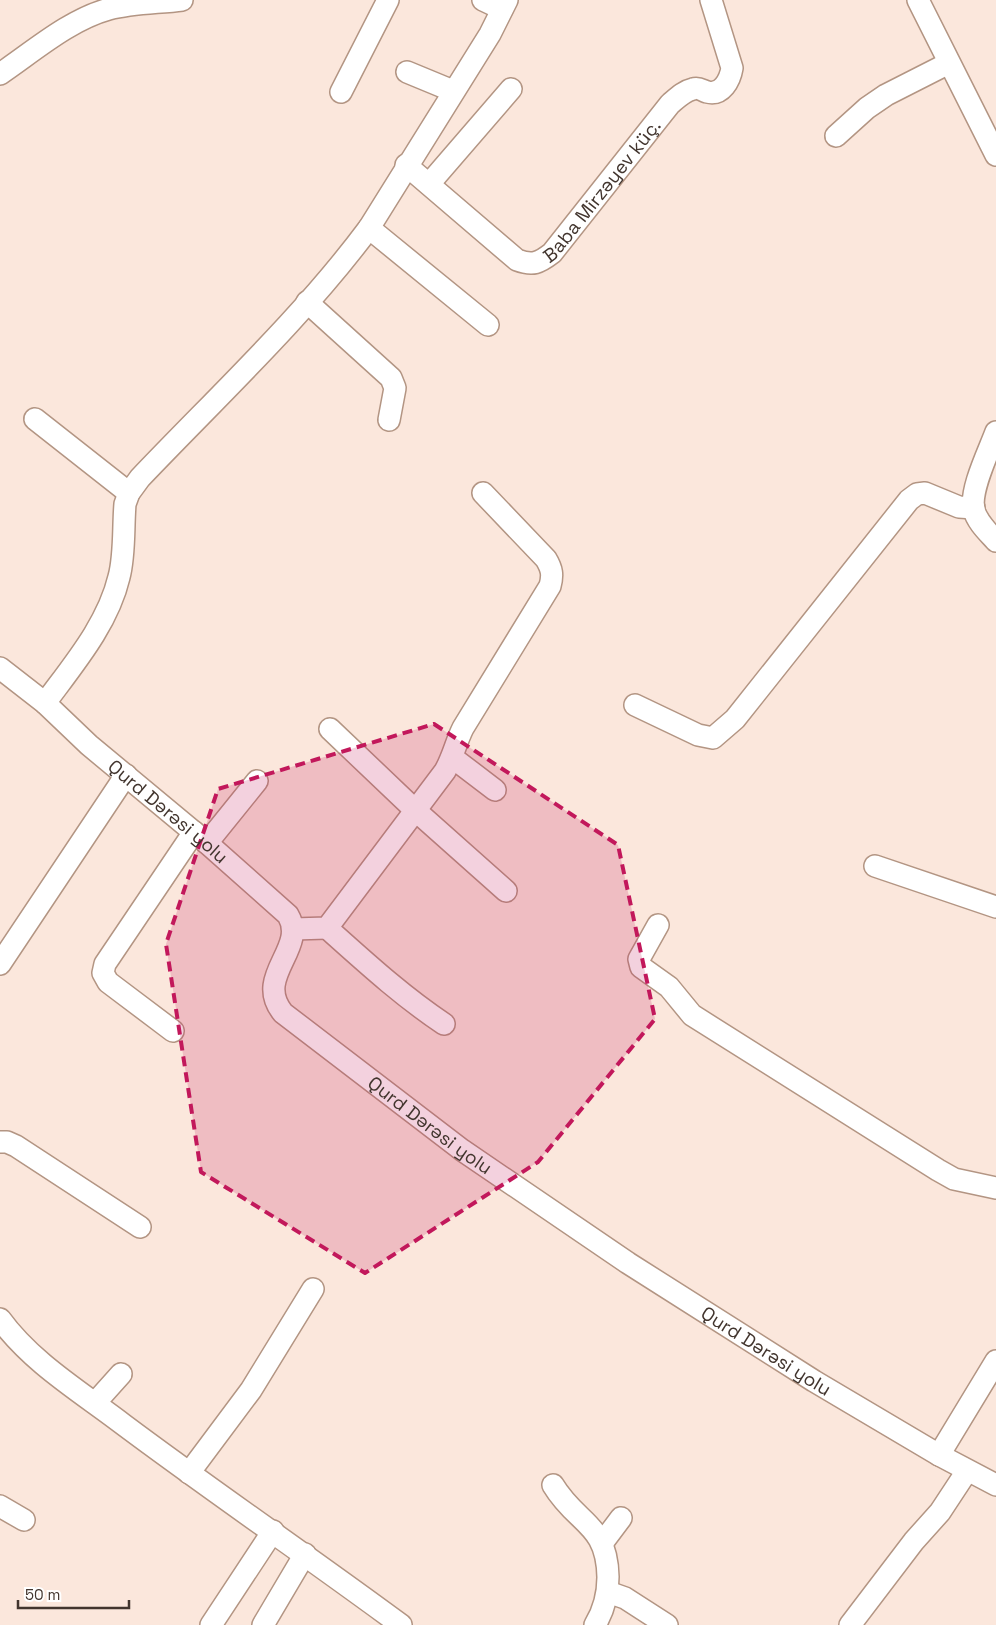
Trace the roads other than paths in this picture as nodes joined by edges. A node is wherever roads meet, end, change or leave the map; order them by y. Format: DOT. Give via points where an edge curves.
graph roads {
  1 [pos="182,0"];
  2 [pos="388,0"];
  3 [pos="483,0"];
  4 [pos="712,0"];
  5 [pos="918,0"];
  6 [pos="504,4"];
  7 [pos="949,63"];
  8 [pos="408,72"];
  9 [pos="0,74"];
  10 [pos="511,89"];
  11 [pos="453,91"];
  12 [pos="341,92"];
  13 [pos="836,136"];
  14 [pos="995,152"];
  15 [pos="406,165"];
  16 [pos="429,184"];
  17 [pos="369,228"];
  18 [pos="307,302"];
  19 [pos="488,324"];
  20 [pos="35,419"];
  21 [pos="389,420"];
  22 [pos="996,432"];
  23 [pos="129,493"];
  24 [pos="483,493"];
  25 [pos="974,508"];
  26 [pos="996,541"];
  27 [pos="0,668"];
  28 [pos="45,703"];
  29 [pos="635,705"];
  30 [pos="330,730"];
  31 [pos="453,758"];
  32 [pos="126,776"];
  33 [pos="257,781"];
  34 [pos="495,790"];
  35 [pos="415,810"];
  36 [pos="200,838"];
  37 [pos="875,866"];
  38 [pos="506,891"];
  39 [pos="996,907"];
  40 [pos="658,925"];
  41 [pos="327,928"];
  42 [pos="293,929"];
  43 [pos="0,964"];
  44 [pos="444,1024"];
  45 [pos="173,1031"];
  46 [pos="0,1142"];
  47 [pos="996,1188"];
  48 [pos="140,1227"];
  49 [pos="313,1289"];
  50 [pos="0,1319"];
  51 [pos="996,1361"];
  52 [pos="121,1374"];
  53 [pos="95,1403"];
  54 [pos="940,1455"];
  55 [pos="967,1470"];
  56 [pos="189,1473"];
  57 [pos="553,1485"];
  58 [pos="996,1485"];
  59 [pos="0,1506"];
  60 [pos="621,1518"];
  61 [pos="24,1520"];
  62 [pos="273,1531"];
  63 [pos="603,1542"];
  64 [pos="305,1554"];
  65 [pos="608,1592"];
  66 [pos="211,1625"];
  67 [pos="263,1625"];
  68 [pos="401,1625"];
  69 [pos="595,1625"];
  70 [pos="667,1625"];
  71 [pos="850,1625"];
  1 -- 9 [label="street" via="110,9 95,15 70,26"];
  2 -- 12 [label="street"];
  3 -- 6 [label="street"];
  4 -- 16 [label="street, Baba Mirzəyev küç." via="732,68 731,79 715,92 690,89 670,104 552,253 539,263 529,265 517,260"];
  5 -- 7 [label="street"];
  6 -- 11 [label="street" via="490,34"];
  7 -- 13 [label="street" via="886,95"];
  7 -- 14 [label="street"];
  8 -- 11 [label="street"];
  10 -- 16 [label="street"];
  11 -- 15 [label="street"];
  15 -- 16 [label="street, Baba Mirzəyev küç."];
  15 -- 17 [label="street"];
  17 -- 18 [label="street"];
  17 -- 19 [label="street"];
  18 -- 21 [label="street" via="391,378 395,388"];
  18 -- 23 [label="street"];
  20 -- 23 [label="street"];
  22 -- 25 [label="street" via="974,491"];
  23 -- 28 [label="street" via="116,588 85,649"];
  24 -- 31 [label="street" via="546,559 553,577 463,728"];
  25 -- 26 [label="street"];
  25 -- 29 [label="street" via="959,507 925,493 909,500 734,719 713,738 698,735"];
  27 -- 28 [label="street, Qurd Dərəsi yolu"];
  28 -- 32 [label="street, Qurd Dərəsi yolu"];
  30 -- 35 [label="street"];
  31 -- 34 [label="street"];
  31 -- 35 [label="street"];
  32 -- 36 [label="street, Qurd Dərəsi yolu"];
  32 -- 43 [label="street"];
  33 -- 36 [label="street"];
  35 -- 38 [label="street"];
  35 -- 41 [label="street"];
  36 -- 42 [label="street, Qurd Dərəsi yolu" via="288,915"];
  36 -- 45 [label="street" via="105,964 103,973 108,982"];
  37 -- 39 [label="street"];
  40 -- 47 [label="street" via="639,959 641,966 669,987 692,1015 938,1170 954,1179"];
  41 -- 42 [label="street"];
  41 -- 44 [label="street" via="413,1003"];
  42 -- 54 [label="street, Qurd Dərəsi yolu" via="273,983 276,1004 283,1013 462,1150 537,1202 734,1331"];
  46 -- 48 [label="street" via="16,1146"];
  49 -- 56 [label="street" via="251,1390"];
  50 -- 53 [label="street" via="41,1362"];
  51 -- 54 [label="street"];
  52 -- 53 [label="street"];
  53 -- 56 [label="street"];
  54 -- 55 [label="street, Qurd Dərəsi yolu"];
  55 -- 58 [label="street, Qurd Dərəsi yolu"];
  55 -- 71 [label="street" via="940,1512"];
  56 -- 62 [label="street"];
  57 -- 63 [label="street"];
  59 -- 61 [label="street"];
  60 -- 63 [label="street"];
  62 -- 64 [label="street"];
  62 -- 66 [label="street"];
  63 -- 65 [label="street" via="608,1561"];
  64 -- 67 [label="street"];
  64 -- 68 [label="street"];
  65 -- 69 [label="street"];
  65 -- 70 [label="street" via="625,1598"];
}
